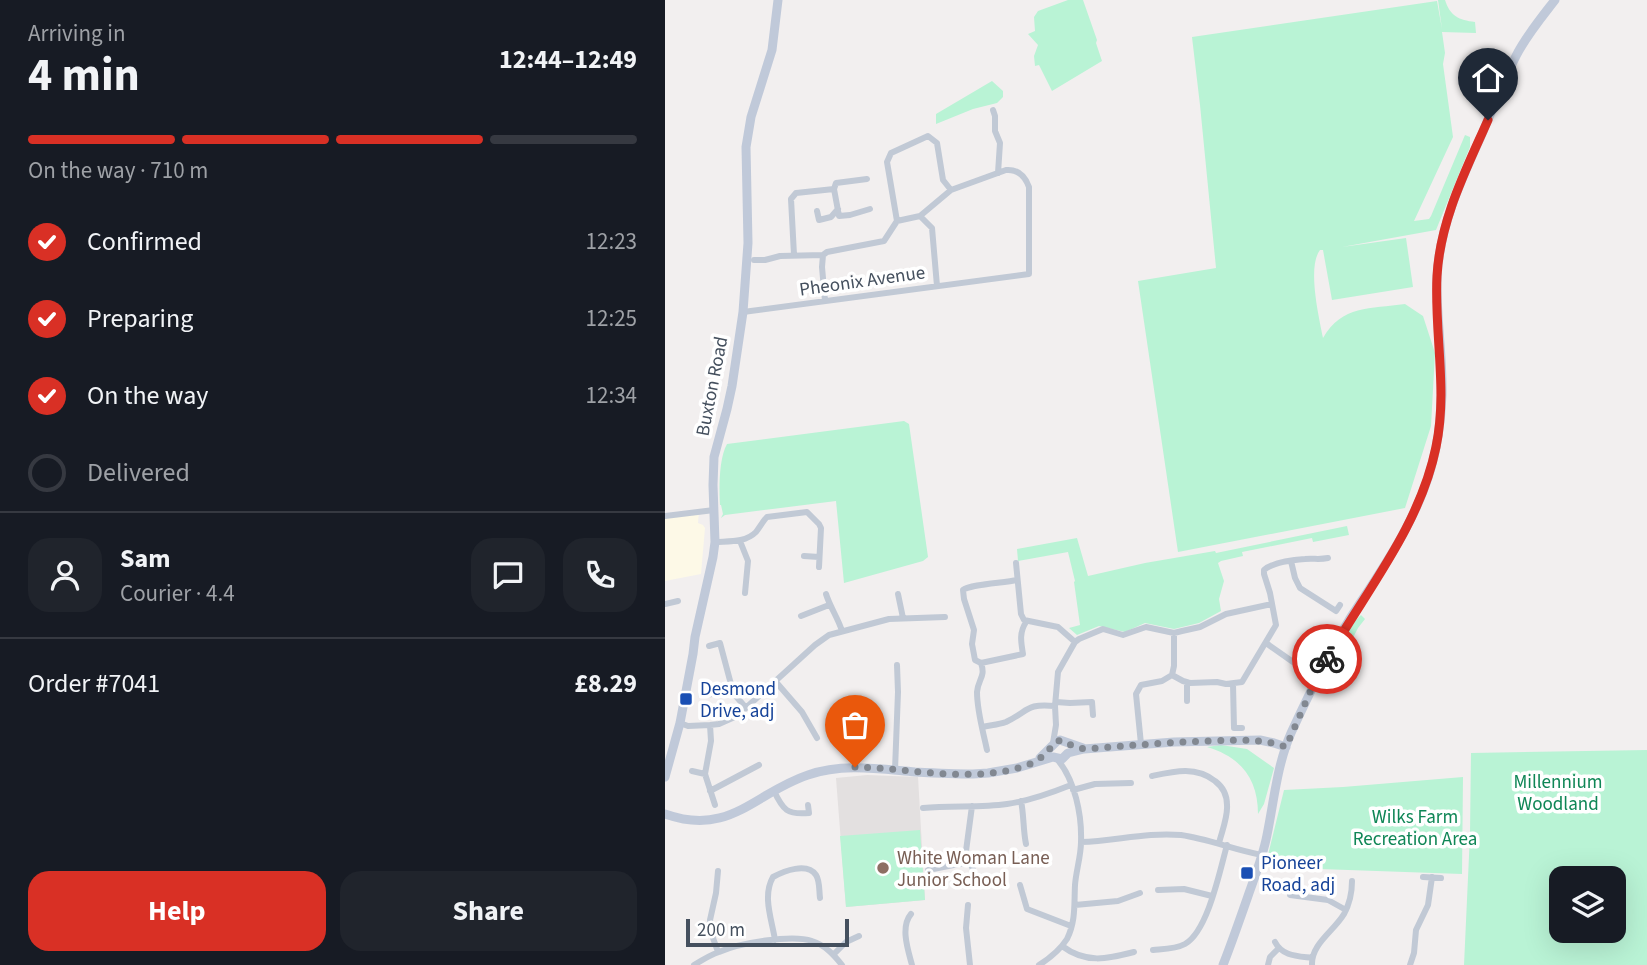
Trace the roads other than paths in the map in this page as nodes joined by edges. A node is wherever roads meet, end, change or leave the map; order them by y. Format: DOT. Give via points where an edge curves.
graph roads {
  1 [pos="778,0"];
  2 [pos="1555,0"];
  3 [pos="996,114"];
  4 [pos="998,173"];
  5 [pos="867,178"];
  6 [pos="834,189"];
  7 [pos="951,190"];
  8 [pos="838,209"];
  9 [pos="870,209"];
  10 [pos="817,211"];
  11 [pos="921,216"];
  12 [pos="897,221"];
  13 [pos="794,255"];
  14 [pos="823,255"];
  15 [pos="754,260"];
  16 [pos="937,286"];
  17 [pos="825,301"];
  18 [pos="743,312"];
  19 [pos="713,510"];
  20 [pos="665,516"];
  21 [pos="740,541"];
  22 [pos="715,542"];
  23 [pos="804,556"];
  24 [pos="819,557"];
  25 [pos="1291,561"];
  26 [pos="1323,561"];
  27 [pos="1016,563"];
  28 [pos="819,567"];
  29 [pos="1017,580"];
  30 [pos="745,584"];
  31 [pos="755,585"];
  32 [pos="745,593"];
  33 [pos="826,594"];
  34 [pos="898,594"];
  35 [pos="678,601"];
  36 [pos="665,604"];
  37 [pos="1272,604"];
  38 [pos="829,605"];
  39 [pos="801,616"];
  40 [pos="903,618"];
  41 [pos="943,619"];
  42 [pos="1331,619"];
  43 [pos="1026,622"];
  44 [pos="842,631"];
  45 [pos="1174,632"];
  46 [pos="1075,642"];
  47 [pos="1266,643"];
  48 [pos="709,646"];
  49 [pos="1298,655"];
  50 [pos="981,663"];
  51 [pos="897,665"];
  52 [pos="1172,674"];
  53 [pos="776,681"];
  54 [pos="1187,682"];
  55 [pos="1233,684"];
  56 [pos="732,688"];
  57 [pos="705,697"];
  58 [pos="1187,701"];
  59 [pos="1055,704"];
  60 [pos="746,708"];
  61 [pos="1093,715"];
  62 [pos="680,723"];
  63 [pos="709,725"];
  64 [pos="982,727"];
  65 [pos="1234,728"];
  66 [pos="813,735"];
  67 [pos="1141,744"];
  68 [pos="1286,747"];
  69 [pos="987,750"];
  70 [pos="1060,750"];
  71 [pos="759,765"];
  72 [pos="895,770"];
  73 [pos="692,771"];
  74 [pos="1156,773"];
  75 [pos="705,774"];
  76 [pos="665,777"];
  77 [pos="1126,781"];
  78 [pos="1071,784"];
  79 [pos="710,791"];
  80 [pos="774,791"];
  81 [pos="1021,801"];
  82 [pos="715,805"];
  83 [pos="809,805"];
  84 [pos="972,806"];
  85 [pos="923,808"];
  86 [pos="809,813"];
  87 [pos="665,814"];
  88 [pos="810,822"];
  89 [pos="1081,842"];
  90 [pos="1026,844"];
  91 [pos="1223,844"];
  92 [pos="1262,855"];
  93 [pos="969,862"];
  94 [pos="928,870"];
  95 [pos="717,871"];
  96 [pos="979,877"];
  97 [pos="1423,877"];
  98 [pos="1432,877"];
  99 [pos="1441,878"];
  100 [pos="1352,881"];
  101 [pos="1352,889"];
  102 [pos="1023,890"];
  103 [pos="1361,890"];
  104 [pos="1162,892"];
  105 [pos="822,895"];
  106 [pos="1212,895"];
  107 [pos="1136,897"];
  108 [pos="1293,904"];
  109 [pos="1075,905"];
  110 [pos="964,910"];
  111 [pos="1346,910"];
  112 [pos="911,918"];
  113 [pos="1241,919"];
  114 [pos="1071,926"];
  115 [pos="859,936"];
  116 [pos="775,940"];
  117 [pos="1062,946"];
  118 [pos="718,952"];
  119 [pos="1159,952"];
  120 [pos="834,954"];
  121 [pos="1130,956"];
  122 [pos="1312,962"];
  123 [pos="1412,964"];
  124 [pos="694,965"];
  125 [pos="842,965"];
  126 [pos="912,965"];
  127 [pos="970,965"];
  128 [pos="1039,965"];
  129 [pos="1217,965"];
  130 [pos="1223,965"];
  131 [pos="1268,965"];
  1 -- 18 [label="street, Buxton Road" via="772,50 746,147 748,243"];
  2 -- 68 [label="street" via="1517,55 1449,212 1441,241 1437,280 1440,427 1422,494 1383,570 1318,674"];
  3 -- 4 [label="street"];
  4 -- 7 [label="street"];
  4 -- 16 [label="street, Pheonix Avenue" via="1014,169 1029,187 1029,274"];
  5 -- 6 [label="street" via="836,183"];
  6 -- 8 [label="street"];
  6 -- 13 [label="street" via="796,193 791,199"];
  7 -- 11 [label="street"];
  7 -- 12 [label="street" via="943,180 937,142 928,136 891,153 887,162"];
  8 -- 9 [label="street" via="839,216"];
  8 -- 10 [label="street" via="820,223"];
  11 -- 12 [label="street"];
  11 -- 16 [label="street" via="932,228"];
  12 -- 14 [label="street" via="884,241"];
  13 -- 14 [label="street"];
  13 -- 15 [label="street"];
  14 -- 17 [label="street"];
  16 -- 17 [label="street, Pheonix Avenue"];
  17 -- 18 [label="street, Pheonix Avenue"];
  18 -- 19 [label="street, Buxton Road" via="714,457"];
  19 -- 20 [label="street"];
  19 -- 22 [label="street, Buxton Road"];
  21 -- 22 [label="street"];
  21 -- 24 [label="street" via="767,517 807,512 821,528"];
  21 -- 30 [label="street" via="748,561"];
  22 -- 62 [label="street, Buxton Road"];
  23 -- 24 [label="street"];
  24 -- 28 [label="street"];
  25 -- 26 [label="street"];
  25 -- 37 [label="street" via="1264,570"];
  25 -- 42 [label="street" via="1300,588 1338,608"];
  27 -- 29 [label="street"];
  29 -- 43 [label="street"];
  29 -- 50 [label="street" via="963,590 974,630 974,657"];
  30 -- 31 [label="street"];
  30 -- 32 [label="street"];
  33 -- 38 [label="street"];
  34 -- 40 [label="street"];
  35 -- 36 [label="street"];
  37 -- 45 [label="street"];
  37 -- 47 [label="street" via="1276,625"];
  38 -- 39 [label="street"];
  38 -- 44 [label="street"];
  40 -- 41 [label="street"];
  40 -- 44 [label="street"];
  43 -- 46 [label="street" via="1058,627"];
  43 -- 50 [label="street" via="1020,639 1023,654"];
  44 -- 53 [label="street" via="823,639"];
  45 -- 46 [label="street" via="1146,627 1123,635 1103,629"];
  45 -- 52 [label="street"];
  46 -- 59 [label="street" via="1058,672"];
  47 -- 49 [label="street" via="1291,665"];
  47 -- 55 [label="street" via="1242,682"];
  48 -- 56 [label="street" via="723,642"];
  50 -- 64 [label="street" via="977,689"];
  51 -- 72 [label="street"];
  52 -- 54 [label="street"];
  52 -- 67 [label="street" via="1136,689"];
  53 -- 60 [label="street"];
  53 -- 66 [label="street" via="802,712"];
  54 -- 55 [label="street"];
  54 -- 58 [label="street"];
  55 -- 65 [label="street"];
  56 -- 57 [label="street"];
  56 -- 60 [label="street"];
  59 -- 61 [label="street" via="1091,698"];
  59 -- 64 [label="street" via="1033,706 1007,721"];
  59 -- 70 [label="street"];
  60 -- 63 [label="street" via="727,721"];
  62 -- 63 [label="street"];
  62 -- 76 [label="street, Buxton Road"];
  63 -- 75 [label="street"];
  64 -- 69 [label="street"];
  67 -- 68 [label="street" via="1250,740"];
  67 -- 70 [label="street"];
  68 -- 92 [label="street"];
  70 -- 72 [label="street" via="1036,762 988,774"];
  70 -- 78 [label="street"];
  71 -- 79 [label="street"];
  72 -- 80 [label="street" via="831,769"];
  73 -- 75 [label="street"];
  74 -- 91 [label="street" via="1199,771 1221,786 1227,805"];
  75 -- 79 [label="street"];
  77 -- 78 [label="street"];
  78 -- 81 [label="street"];
  78 -- 89 [label="street"];
  79 -- 82 [label="street"];
  80 -- 86 [label="street" via="790,813"];
  80 -- 87 [label="street" via="719,819 689,821"];
  81 -- 84 [label="street"];
  81 -- 90 [label="street"];
  83 -- 86 [label="street"];
  84 -- 85 [label="street"];
  84 -- 93 [label="street" via="966,843"];
  86 -- 88 [label="street"];
  89 -- 91 [label="street" via="1167,834"];
  89 -- 109 [label="street"];
  91 -- 92 [label="street"];
  91 -- 106 [label="street"];
  92 -- 113 [label="street"];
  93 -- 94 [label="street"];
  93 -- 96 [label="street"];
  95 -- 118 [label="street" via="710,920"];
  97 -- 98 [label="street"];
  98 -- 99 [label="street"];
  98 -- 123 [label="street" via="1428,905 1416,930"];
  100 -- 101 [label="street"];
  101 -- 103 [label="street"];
  101 -- 111 [label="street"];
  102 -- 114 [label="street" via="1026,911"];
  104 -- 106 [label="street" via="1184,889"];
  105 -- 116 [label="street" via="817,876 807,869 773,877 768,904"];
  106 -- 119 [label="street" via="1192,938"];
  107 -- 109 [label="street"];
  108 -- 111 [label="street" via="1292,895 1328,900"];
  109 -- 114 [label="street"];
  110 -- 127 [label="street"];
  111 -- 122 [label="street" via="1315,949"];
  112 -- 126 [label="street" via="906,935"];
  113 -- 129 [label="street"];
  113 -- 130 [label="street"];
  114 -- 117 [label="street"];
  115 -- 120 [label="street"];
  116 -- 118 [label="street"];
  116 -- 120 [label="street" via="805,939"];
  117 -- 121 [label="street" via="1090,958"];
  117 -- 128 [label="street"];
  118 -- 124 [label="street"];
  120 -- 125 [label="street"];
  122 -- 131 [label="street" via="1277,945"];
}
